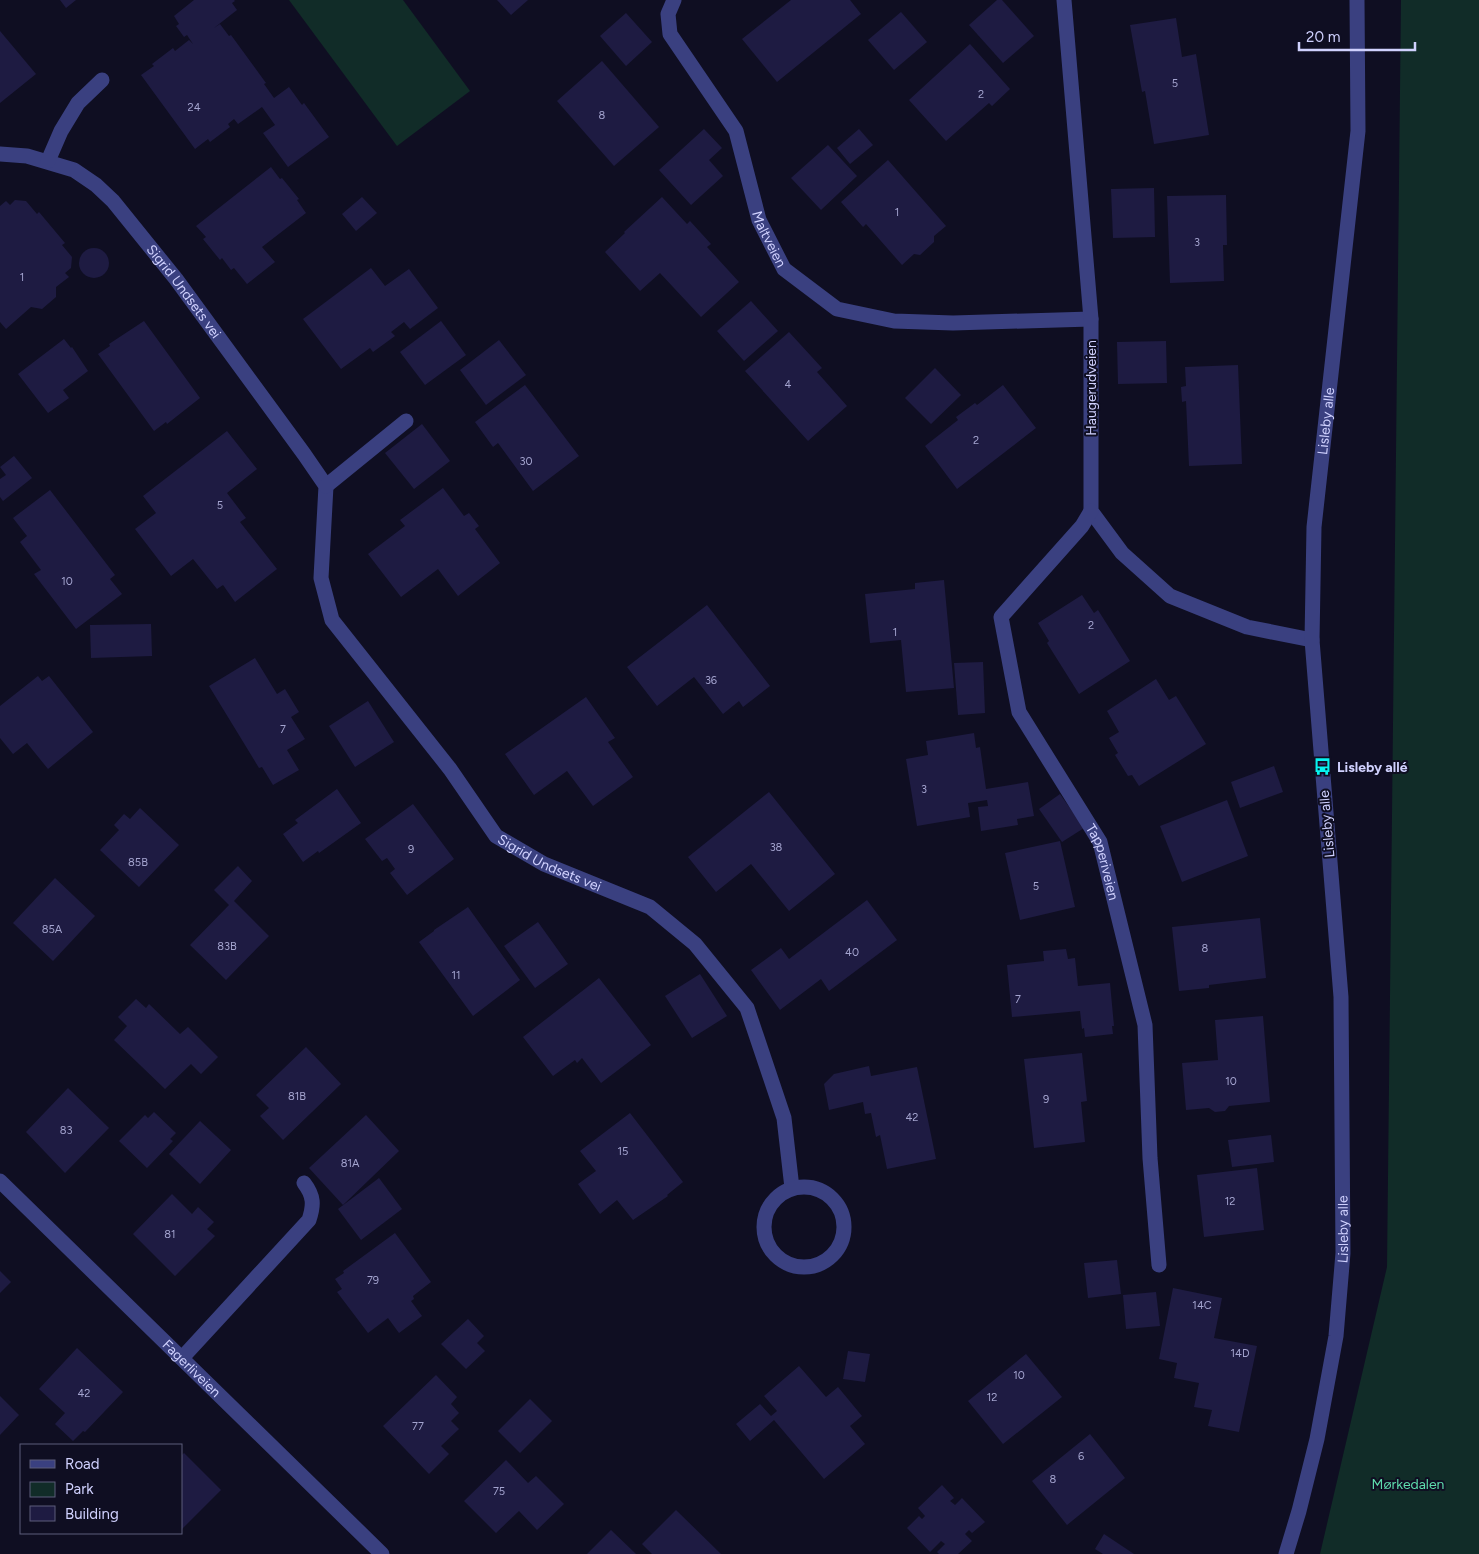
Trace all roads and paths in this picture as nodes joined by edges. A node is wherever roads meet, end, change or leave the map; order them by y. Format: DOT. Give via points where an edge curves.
graph roads {
  1 [pos="674,0"];
  2 [pos="1064,0"];
  3 [pos="1357,0"];
  4 [pos="102,80"];
  5 [pos="0,154"];
  6 [pos="48,161"];
  7 [pos="1091,319"];
  8 [pos="406,421"];
  9 [pos="326,486"];
  10 [pos="1091,511"];
  11 [pos="1312,640"];
  12 [pos="0,1181"];
  13 [pos="304,1183"];
  14 [pos="792,1188"];
  15 [pos="1159,1265"];
  16 [pos="182,1358"];
  17 [pos="382,1554"];
  18 [pos="1286,1554"];
  1 -- 7 [label="street, Maltveien" via="668,14 670,34 736,131 759,220 784,269 837,309 894,321"];
  2 -- 7 [label="street, Haugerudveien"];
  3 -- 11 [label="street, Lisleby alle" via="1358,131 1314,527"];
  4 -- 6 [label="street" via="78,103"];
  5 -- 6 [label="street, Sigrid Undsets vei"];
  6 -- 9 [label="street, Sigrid Undsets vei" via="74,170 113,201 176,279"];
  7 -- 10 [label="street, Haugerudveien"];
  8 -- 9 [label="street"];
  9 -- 14 [label="street, Sigrid Undsets vei" via="321,578 332,620 450,769 496,836 544,864 650,907 695,944 746,1008 784,1118"];
  10 -- 11 [label="street" via="1122,553 1170,596 1247,627"];
  10 -- 15 [label="street, Tapperiveien" via="1082,526 1000,616 1019,712 1100,842 1105,861 1145,1025 1150,1158"];
  11 -- 18 [label="street, Lisleby alle" via="1341,997 1343,1253 1336,1336 1318,1439"];
  12 -- 16 [label="street, Fagerliveien"];
  13 -- 16 [label="street" via="314,1205 309,1220"];
  14 -- 14 [label="street" via="779,1195 769,1207 764,1222 765,1237 782,1261 796,1267 813,1267 829,1260 840,1247 845,1231 843,1214 835,1200 822,1190 807,1186"];
  16 -- 17 [label="street, Fagerliveien"];
}
